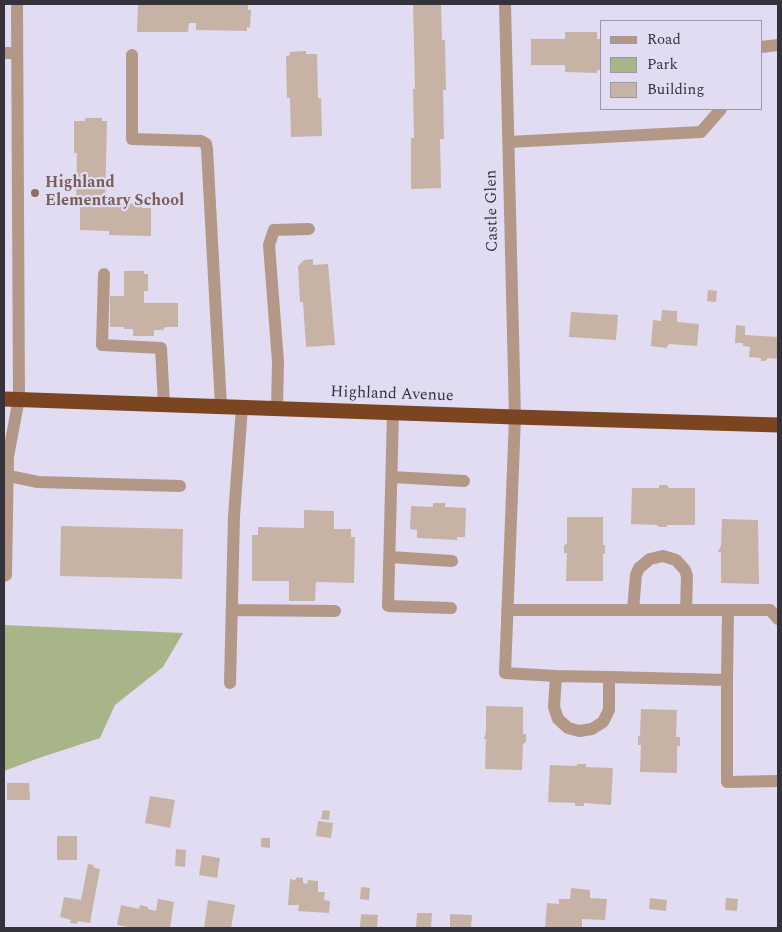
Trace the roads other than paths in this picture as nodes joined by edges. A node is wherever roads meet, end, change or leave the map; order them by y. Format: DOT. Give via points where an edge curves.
graph roads {
  1 [pos="17,4"];
  2 [pos="505,4"];
  3 [pos="778,45"];
  4 [pos="762,47"];
  5 [pos="4,53"];
  6 [pos="17,53"];
  7 [pos="132,55"];
  8 [pos="720,110"];
  9 [pos="508,142"];
  10 [pos="309,229"];
  11 [pos="104,274"];
  12 [pos="11,398"];
  13 [pos="164,404"];
  14 [pos="221,406"];
  15 [pos="242,407"];
  16 [pos="277,408"];
  17 [pos="393,413"];
  18 [pos="514,418"];
  19 [pos="778,425"];
  20 [pos="6,475"];
  21 [pos="392,477"];
  22 [pos="464,481"];
  23 [pos="180,486"];
  24 [pos="390,557"];
  25 [pos="452,561"];
  26 [pos="4,576"];
  27 [pos="451,608"];
  28 [pos="233,610"];
  29 [pos="507,610"];
  30 [pos="633,610"];
  31 [pos="686,610"];
  32 [pos="728,610"];
  33 [pos="335,611"];
  34 [pos="778,619"];
  35 [pos="556,676"];
  36 [pos="609,677"];
  37 [pos="727,680"];
  38 [pos="230,683"];
  39 [pos="778,781"];
  1 -- 6 [label="street"];
  2 -- 9 [label="street, Castle Glen"];
  3 -- 4 [label="street"];
  5 -- 6 [label="street"];
  6 -- 12 [label="street"];
  7 -- 14 [label="street" via="132,139 201,141 206,144"];
  8 -- 9 [label="street" via="701,132"];
  9 -- 18 [label="street, Castle Glen"];
  10 -- 16 [label="street" via="274,230 269,245 278,362"];
  11 -- 13 [label="street" via="102,345 160,348"];
  12 -- 13 [label="highway, Highland Avenue"];
  12 -- 20 [label="street"];
  13 -- 14 [label="highway, Highland Avenue"];
  14 -- 15 [label="highway, Highland Avenue"];
  15 -- 16 [label="highway, Highland Avenue"];
  15 -- 28 [label="street" via="234,516"];
  16 -- 17 [label="highway, Highland Avenue"];
  17 -- 18 [label="highway, Highland Avenue"];
  17 -- 21 [label="street"];
  18 -- 19 [label="highway, Highland Avenue"];
  18 -- 29 [label="street, Castle Glen"];
  20 -- 23 [label="street" via="38,482"];
  20 -- 26 [label="street"];
  21 -- 22 [label="street"];
  21 -- 24 [label="street"];
  24 -- 25 [label="street"];
  24 -- 27 [label="street" via="388,606"];
  28 -- 33 [label="street"];
  28 -- 38 [label="street"];
  29 -- 30 [label="street"];
  29 -- 35 [label="street, Castle Glen" via="505,673"];
  30 -- 31 [label="street"];
  30 -- 31 [label="street" via="636,575 650,558 663,556 676,560 686,570"];
  31 -- 32 [label="street"];
  32 -- 34 [label="street" via="770,610"];
  32 -- 37 [label="street"];
  35 -- 36 [label="street"];
  35 -- 36 [label="street" via="554,708 558,719 579,732 603,722 609,710"];
  36 -- 37 [label="street"];
  37 -- 39 [label="street" via="727,782"];
}
